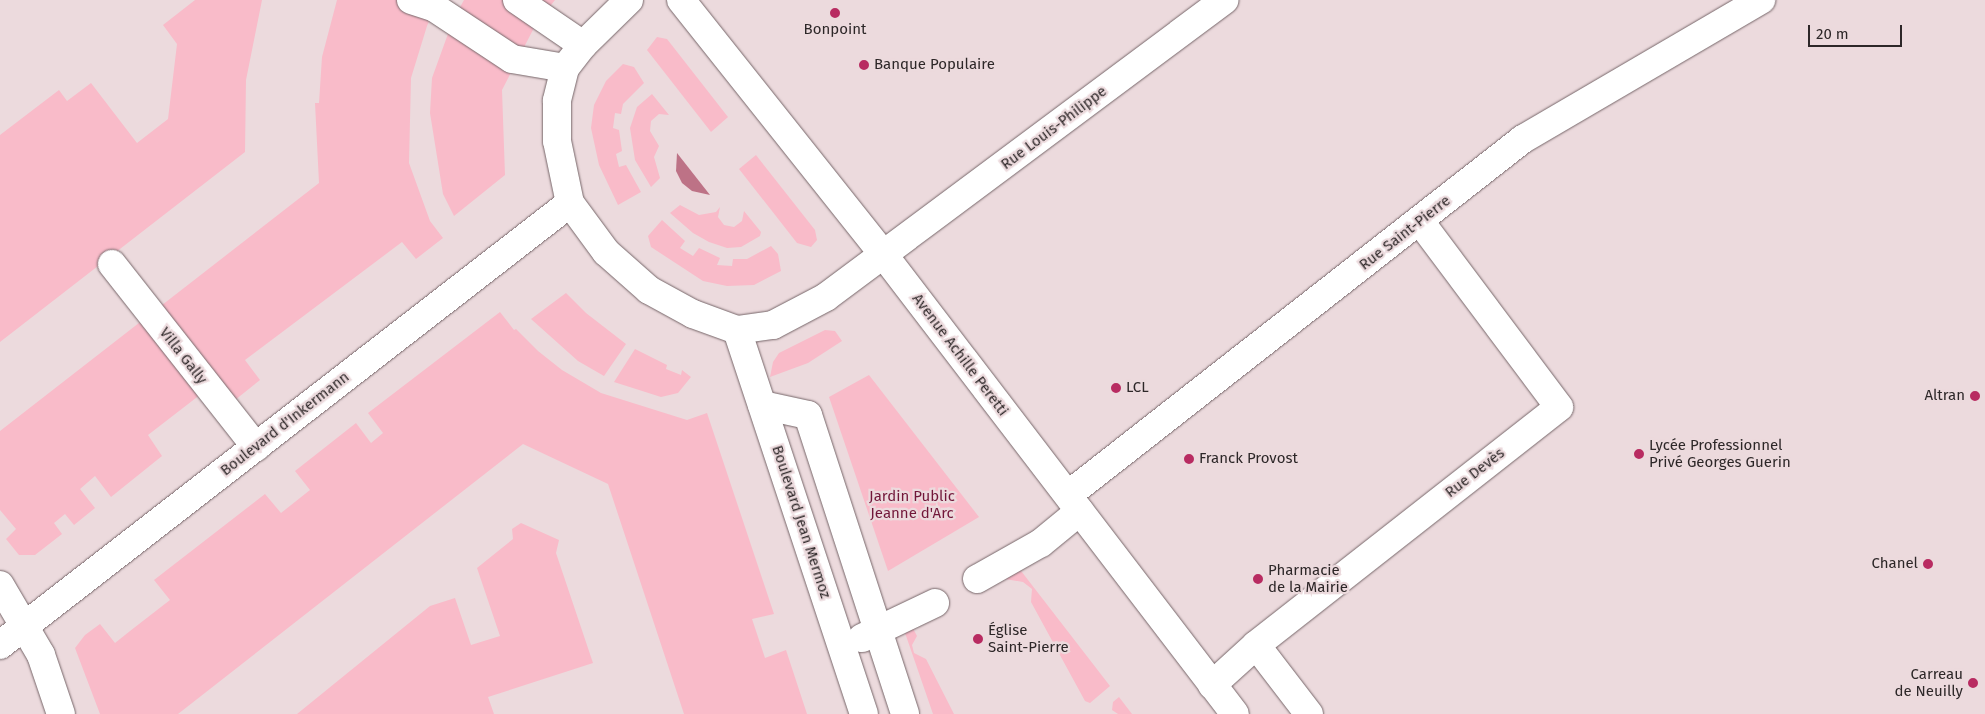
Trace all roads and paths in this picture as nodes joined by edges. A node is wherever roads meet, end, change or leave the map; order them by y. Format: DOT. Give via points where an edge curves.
graph roads {
  1 [pos="410,0"];
  2 [pos="517,0"];
  3 [pos="629,0"];
  4 [pos="681,0"];
  5 [pos="1224,0"];
  6 [pos="1761,0"];
  7 [pos="583,45"];
  8 [pos="565,68"];
  9 [pos="570,203"];
  10 [pos="1420,220"];
  11 [pos="883,254"];
  12 [pos="112,264"];
  13 [pos="737,330"];
  14 [pos="762,405"];
  15 [pos="256,447"];
  16 [pos="1074,503"];
  17 [pos="977,579"];
  18 [pos="0,585"];
  19 [pos="935,603"];
  20 [pos="25,625"];
  21 [pos="878,630"];
  22 [pos="0,645"];
  23 [pos="1256,645"];
  24 [pos="842,648"];
  25 [pos="1212,684"];
  26 [pos="61,714"];
  27 [pos="864,714"];
  28 [pos="905,714"];
  29 [pos="1235,714"];
  30 [pos="1309,714"];
  1 -- 8 [label="street" via="435,8 512,58"];
  2 -- 7 [label="street"];
  3 -- 7 [label="street"];
  4 -- 11 [label="street, Avenue Achille Peretti"];
  5 -- 11 [label="street, Rue Louis-Philippe"];
  6 -- 10 [label="street, Rue Saint-Pierre" via="1523,139"];
  7 -- 8 [label="street"];
  8 -- 9 [label="street" via="557,101 557,141"];
  9 -- 13 [label="street" via="606,252 649,290 693,314"];
  9 -- 15 [label="street, Boulevard d'Inkermann"];
  10 -- 16 [label="street, Rue Saint-Pierre"];
  10 -- 23 [label="street, Rue Devès" via="1558,407"];
  11 -- 13 [label="street, Rue Louis-Philippe" via="803,312 773,325"];
  11 -- 16 [label="street, Avenue Achille Peretti"];
  12 -- 15 [label="street, Villa Gally"];
  13 -- 14 [label="street, Boulevard Jean Mermoz"];
  14 -- 21 [label="street" via="808,415"];
  14 -- 24 [label="street, Boulevard Jean Mermoz"];
  15 -- 20 [label="street, Boulevard d'Inkermann"];
  16 -- 17 [label="street, Rue Saint-Pierre" via="1041,542"];
  16 -- 25 [label="street, Avenue Achille Peretti"];
  18 -- 20 [label="street"];
  19 -- 21 [label="street"];
  20 -- 22 [label="street, Boulevard d'Inkermann"];
  20 -- 26 [label="street" via="41,655"];
  21 -- 24 [label="street"];
  21 -- 28 [label="street"];
  23 -- 25 [label="street, Rue Devès"];
  23 -- 30 [label="street"];
  24 -- 27 [label="street, Boulevard Jean Mermoz"];
  25 -- 29 [label="street, Avenue Achille Peretti"];
}
